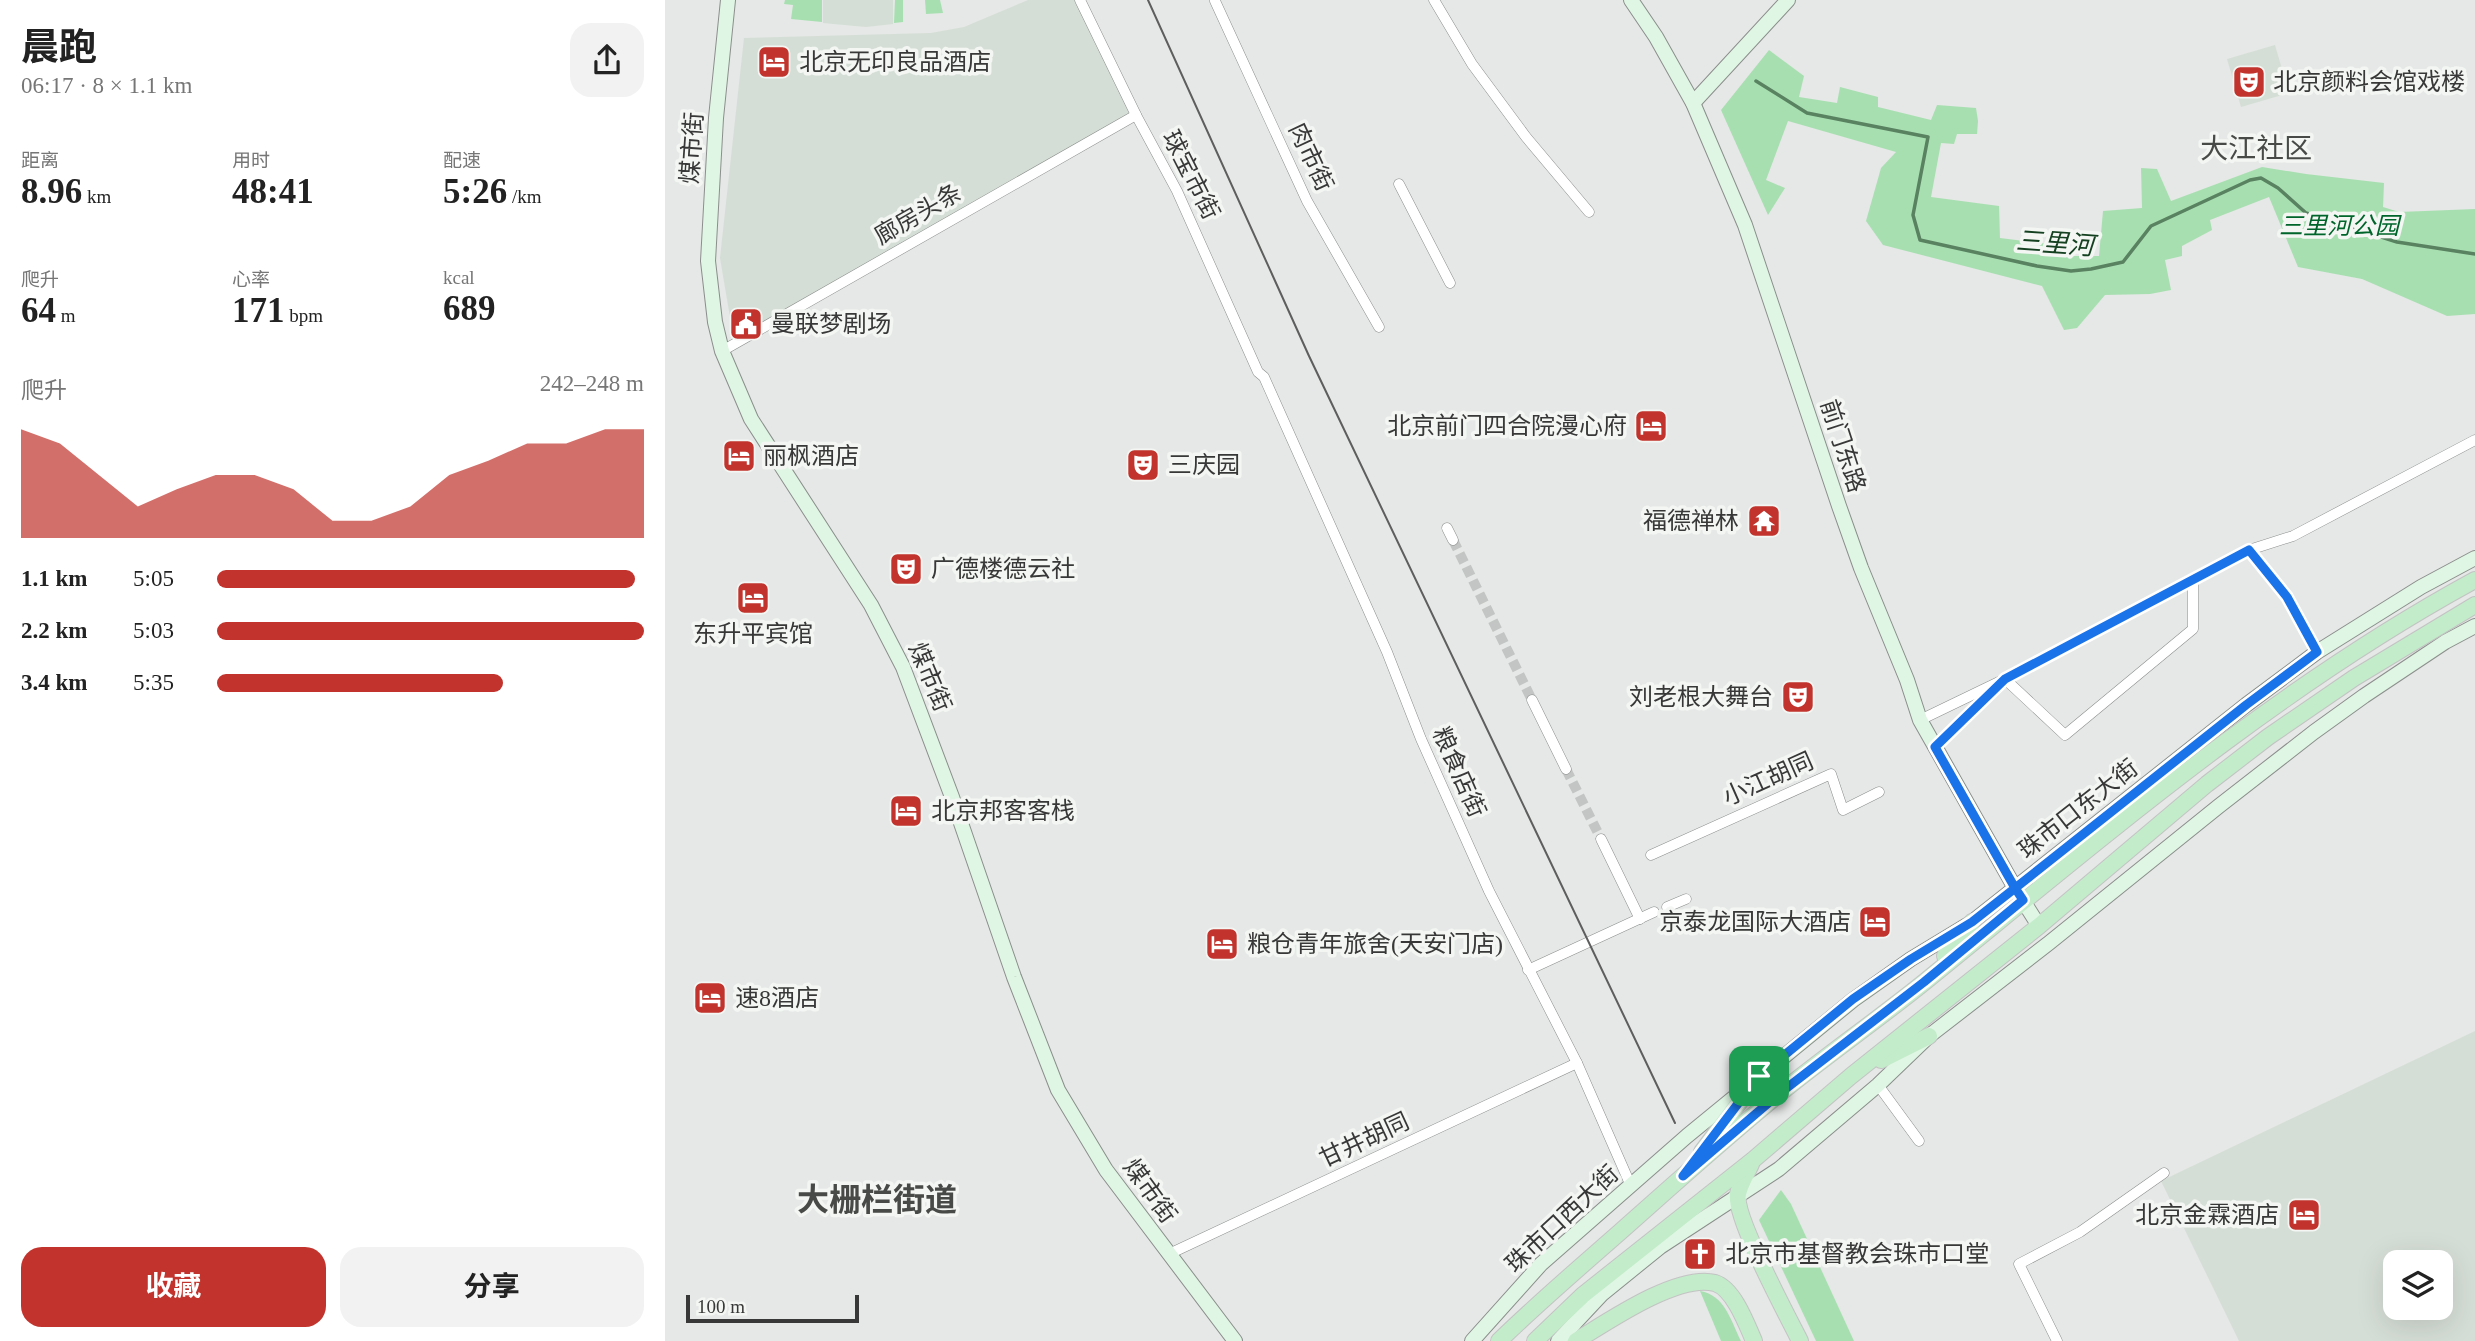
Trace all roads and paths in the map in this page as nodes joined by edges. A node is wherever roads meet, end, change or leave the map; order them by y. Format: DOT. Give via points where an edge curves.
graph roads {
  1 [pos="728,0"];
  2 [pos="1080,0"];
  3 [pos="1434,0"];
  4 [pos="1631,0"];
  5 [pos="1788,0"];
  6 [pos="1215,1"];
  7 [pos="1693,103"];
  8 [pos="1136,115"];
  9 [pos="1399,184"];
  10 [pos="1589,212"];
  11 [pos="1450,283"];
  12 [pos="1379,327"];
  13 [pos="722,351"];
  14 [pos="1258,372"];
  15 [pos="2475,440"];
  16 [pos="1447,528"];
  17 [pos="1453,540"];
  18 [pos="2249,550"];
  19 [pos="2475,558"];
  20 [pos="2193,579"];
  21 [pos="2475,580"];
  22 [pos="2475,605"];
  23 [pos="2475,626"];
  24 [pos="2317,652"];
  25 [pos="2005,679"];
  26 [pos="1532,700"];
  27 [pos="1920,720"];
  28 [pos="1935,747"];
  29 [pos="1566,769"];
  30 [pos="1879,792"];
  31 [pos="1601,839"];
  32 [pos="1651,855"];
  33 [pos="2070,864"];
  34 [pos="2084,887"];
  35 [pos="2019,894"];
  36 [pos="1686,899"];
  37 [pos="1667,907"];
  38 [pos="1654,912"];
  39 [pos="1640,919"];
  40 [pos="1972,922"];
  41 [pos="2039,926"];
  42 [pos="1528,970"];
  43 [pos="1924,982"];
  44 [pos="1929,1036"];
  45 [pos="1577,1063"];
  46 [pos="1759,1076"];
  47 [pos="1851,1076"];
  48 [pos="1878,1085"];
  49 [pos="1687,1136"];
  50 [pos="1919,1140"];
  51 [pos="1753,1160"];
  52 [pos="2164,1173"];
  53 [pos="1683,1176"];
  54 [pos="1631,1186"];
  55 [pos="1737,1195"];
  56 [pos="1169,1254"];
  57 [pos="1583,1295"];
  58 [pos="1520,1321"];
  59 [pos="1235,1341"];
  60 [pos="1472,1341"];
  61 [pos="1487,1341"];
  62 [pos="1499,1341"];
  63 [pos="1535,1341"];
  64 [pos="1552,1341"];
  65 [pos="1558,1341"];
  66 [pos="1576,1341"];
  67 [pos="1754,1341"];
  68 [pos="1800,1341"];
  69 [pos="2057,1341"];
  1 -- 13 [label="street, 煤市街" via="708,261"];
  2 -- 8 [label="street, 球宝市街"];
  3 -- 10 [label="street" via="1472,64"];
  4 -- 7 [label="street, 前门东路"];
  5 -- 7 [label="street"];
  6 -- 12 [label="street, 肉市街" via="1307,201"];
  7 -- 27 [label="street, 前门东路" via="1745,225 1839,506"];
  8 -- 13 [label="street, 廊房头条"];
  8 -- 14 [label="street, 球宝市街" via="1177,191"];
  9 -- 11 [label="street"];
  13 -- 56 [label="street, 煤市街" via="751,419 871,605 903,667 1058,1090 1106,1170"];
  14 -- 42 [label="street, 粮食店街"];
  15 -- 18 [label="street" via="2293,536"];
  16 -- 17 [label="street"];
  18 -- 20 [label="street"];
  18 -- 24 [label="street" via="2287,597"];
  19 -- 24 [label="street, 珠市口东大街"];
  20 -- 25 [label="street"];
  20 -- 25 [label="street" via="2193,629 2065,736"];
  21 -- 33 [label="main road, 珠市口东大街" via="2344,659 2196,765"];
  22 -- 34 [label="main road" via="2354,678 2268,737"];
  23 -- 44 [label="street" via="2313,732"];
  24 -- 35 [label="street, 珠市口东大街" via="2246,705"];
  25 -- 27 [label="street"];
  25 -- 28 [label="street"];
  26 -- 29 [label="street"];
  27 -- 28 [label="street, 前门东路"];
  28 -- 35 [label="street, 前门东路"];
  30 -- 32 [label="street, 小江胡同" via="1843,810 1831,774"];
  31 -- 39 [label="street"];
  33 -- 34 [label="main road"];
  33 -- 35 [label="main road, 珠市口东大街"];
  34 -- 41 [label="main road"];
  35 -- 40 [label="street, 珠市口东大街"];
  35 -- 41 [label="street, 前门东路"];
  35 -- 43 [label="main road, 珠市口东大街"];
  36 -- 37 [label="street"];
  38 -- 39 [label="street"];
  39 -- 42 [label="street"];
  40 -- 43 [label="main road"];
  40 -- 46 [label="street, 珠市口东大街" via="1853,999"];
  41 -- 47 [label="main road"];
  42 -- 45 [label="street, 粮食店街"];
  43 -- 53 [label="main road, 珠市口东大街" via="1779,1094"];
  44 -- 47 [label="main road"];
  44 -- 48 [label="street"];
  45 -- 54 [label="street, 粮食店街"];
  45 -- 56 [label="street, 甘井胡同"];
  46 -- 49 [label="street, 珠市口东大街"];
  46 -- 53 [label="main road"];
  47 -- 51 [label="main road"];
  48 -- 50 [label="street"];
  48 -- 55 [label="street" via="1779,1169"];
  49 -- 54 [label="street, 珠市口西大街"];
  51 -- 55 [label="main road"];
  51 -- 57 [label="main road"];
  52 -- 69 [label="street" via="2080,1232 2019,1264"];
  53 -- 58 [label="main road, 珠市口西大街"];
  54 -- 60 [label="street, 珠市口西大街" via="1541,1264"];
  55 -- 65 [label="street" via="1631,1270"];
  55 -- 68 [label="main road" via="1746,1228"];
  56 -- 59 [label="street, 煤市街"];
  57 -- 63 [label="main road"];
  57 -- 64 [label="main road"];
  58 -- 61 [label="main road"];
  58 -- 62 [label="main road, 珠市口西大街"];
  66 -- 67 [label="main road" via="1663,1291 1716,1283 1737,1305"];
}
